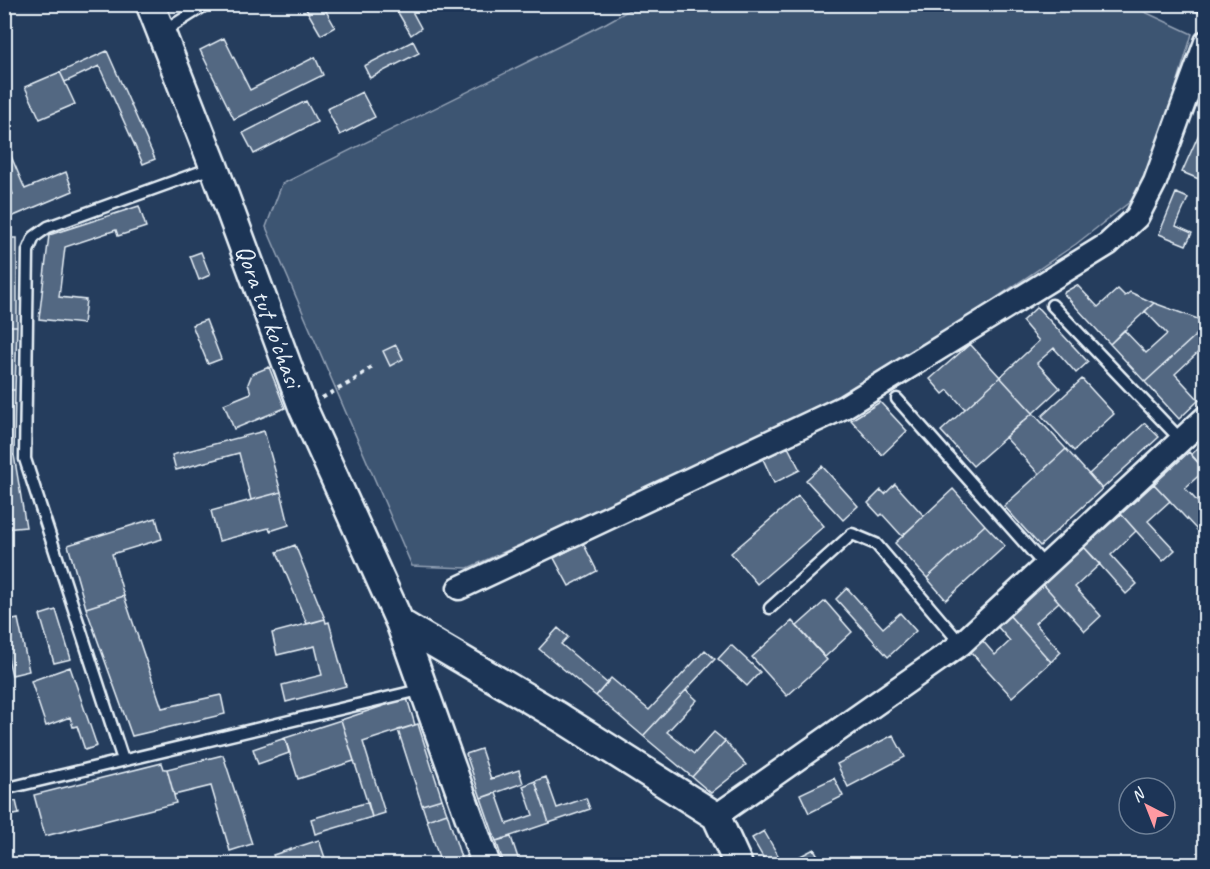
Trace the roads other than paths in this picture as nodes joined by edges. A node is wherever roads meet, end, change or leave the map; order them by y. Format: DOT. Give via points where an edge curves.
graph roads {
  1 [pos="150,4"];
  2 [pos="207,4"];
  3 [pos="1196,4"];
  4 [pos="1206,8"];
  5 [pos="160,33"];
  6 [pos="1206,42"];
  7 [pos="214,167"];
  8 [pos="1052,305"];
  9 [pos="897,399"];
  10 [pos="1206,417"];
  11 [pos="1181,440"];
  12 [pos="1045,566"];
  13 [pos="459,588"];
  14 [pos="770,608"];
  15 [pos="399,623"];
  16 [pos="961,644"];
  17 [pos="424,689"];
  18 [pos="123,760"];
  19 [pos="4,789"];
  20 [pos="716,816"];
  21 [pos="486,864"];
  22 [pos="738,864"];
  1 -- 5 [label="street, Qora tut ko'chasi"];
  2 -- 5 [label="lane"];
  3 -- 4 [label="lane"];
  5 -- 7 [label="street, Qora tut ko'chasi"];
  6 -- 13 [label="street" via="1155,182 1137,217 1108,244 844,406"];
  7 -- 15 [label="street, Qora tut ko'chasi" via="303,408"];
  7 -- 18 [label="lane" via="48,227 34,237 28,251 24,459"];
  8 -- 11 [label="lane"];
  9 -- 12 [label="lane"];
  10 -- 11 [label="street"];
  11 -- 12 [label="street"];
  12 -- 16 [label="street"];
  14 -- 16 [label="lane" via="852,534 876,544"];
  15 -- 17 [label="street, Qora tut ko'chasi"];
  15 -- 20 [label="street" via="558,716"];
  16 -- 20 [label="street"];
  17 -- 18 [label="lane"];
  17 -- 21 [label="street, Qora tut ko'chasi"];
  18 -- 19 [label="lane"];
  20 -- 22 [label="street"];
}
